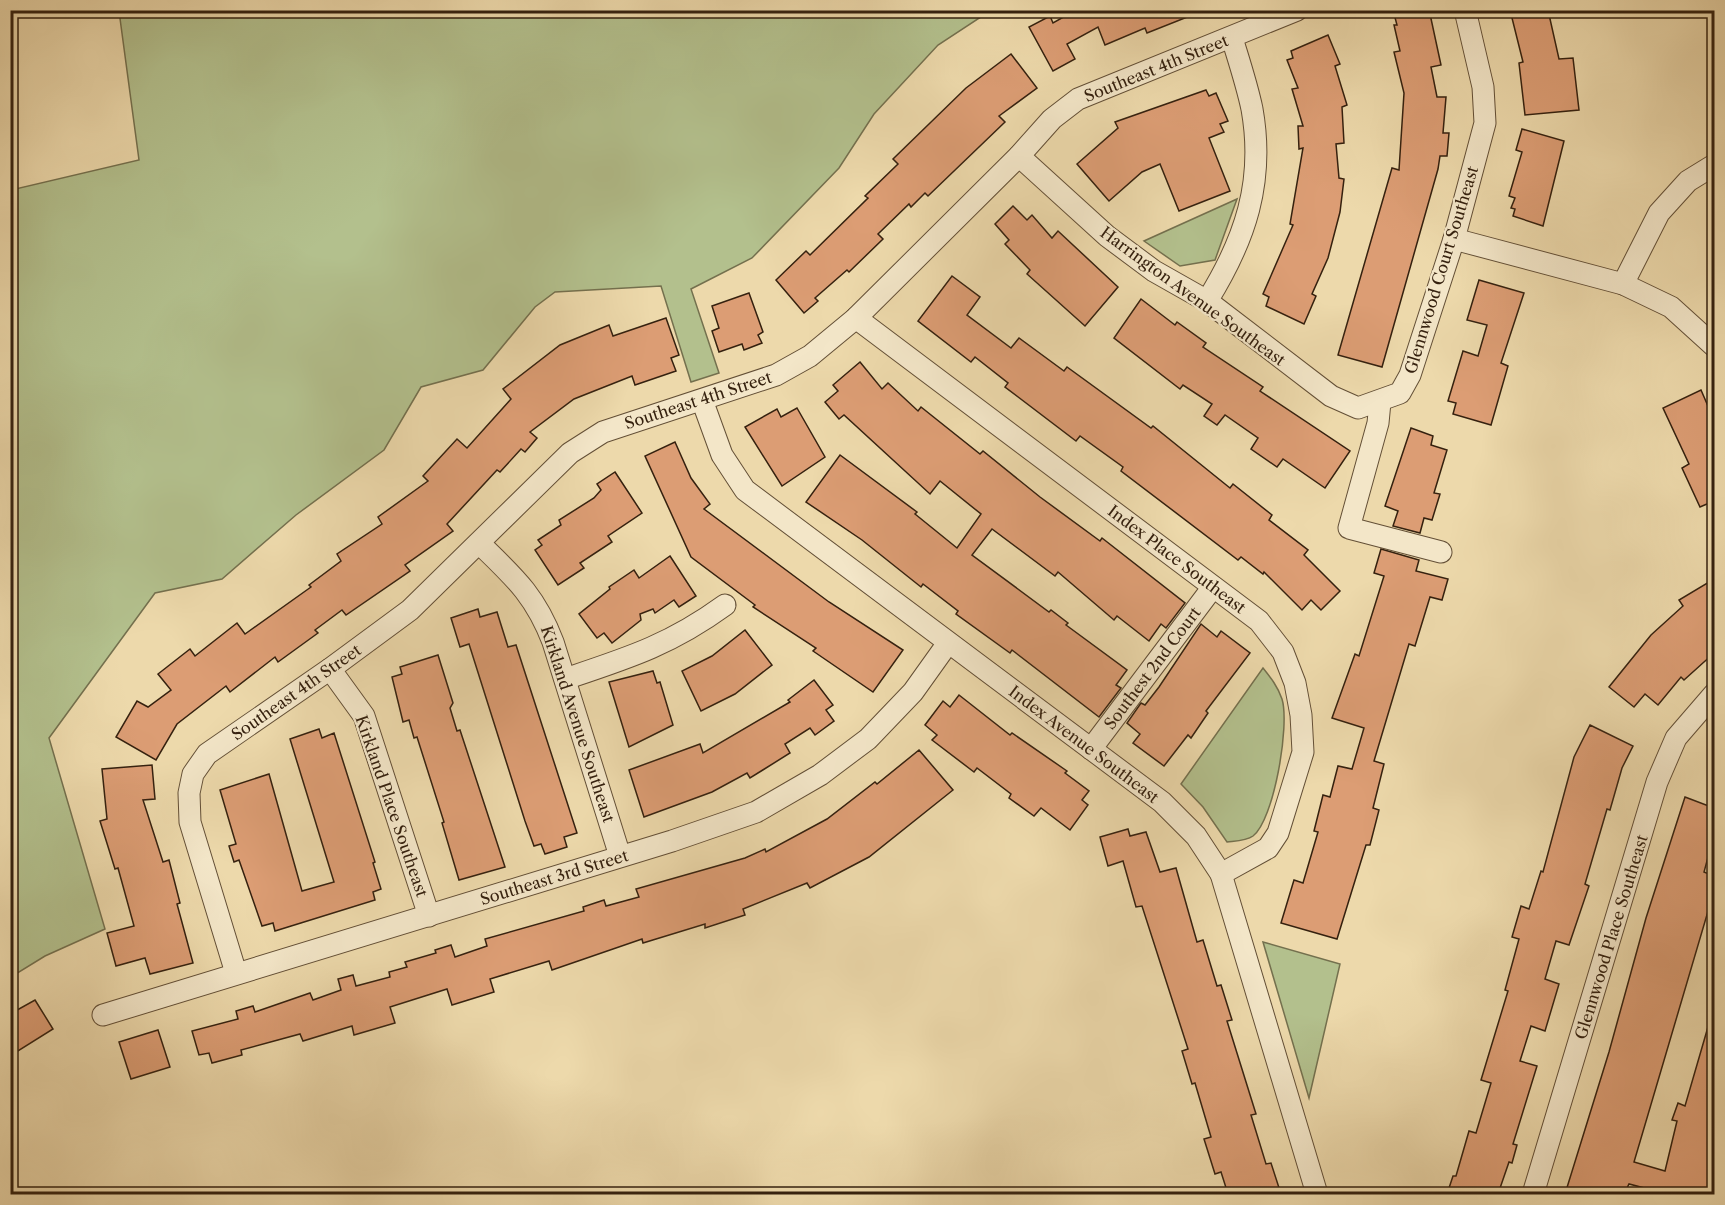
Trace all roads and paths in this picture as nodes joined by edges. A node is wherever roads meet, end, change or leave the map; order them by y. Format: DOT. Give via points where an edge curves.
graph roads {
  1 [pos="1297,10"];
  2 [pos="1464,10"];
  3 [pos="1232,38"];
  4 [pos="1019,156"];
  5 [pos="1714,165"];
  6 [pos="1454,239"];
  7 [pos="1623,284"];
  8 [pos="1207,301"];
  9 [pos="856,318"];
  10 [pos="1714,346"];
  11 [pos="702,400"];
  12 [pos="1380,402"];
  13 [pos="479,543"];
  14 [pos="1441,552"];
  15 [pos="1213,587"];
  16 [pos="725,605"];
  17 [pos="948,643"];
  18 [pos="330,669"];
  19 [pos="565,679"];
  20 [pos="1714,694"];
  21 [pos="1091,749"];
  22 [pos="620,856"];
  23 [pos="1221,874"];
  24 [pos="429,916"];
  25 [pos="236,973"];
  26 [pos="103,1015"];
  27 [pos="1317,1194"];
  28 [pos="1533,1194"];
  1 -- 3 [label="street, Southeast 4th Street"];
  2 -- 6 [label="street, Glennwood Court Southeast" via="1483,87 1485,123"];
  3 -- 4 [label="street, Southeast 4th Street" via="1078,99 1052,118"];
  3 -- 8 [label="street" via="1252,110 1256,171 1247,220 1230,265"];
  4 -- 8 [label="street, Harrington Avenue Southeast" via="1107,236 1154,271"];
  4 -- 9 [label="street, Southeast 4th Street"];
  5 -- 7 [label="street" via="1688,181 1659,213"];
  6 -- 7 [label="street"];
  6 -- 12 [label="street, Glennwood Court Southeast" via="1410,375 1400,393"];
  7 -- 10 [label="street" via="1671,307"];
  8 -- 12 [label="street, Harrington Avenue Southeast" via="1331,396 1358,408"];
  9 -- 11 [label="street, Southeast 4th Street" via="810,356 776,375"];
  9 -- 15 [label="street, Index Place Southeast"];
  11 -- 13 [label="street, Southeast 4th Street" via="603,432 570,453"];
  11 -- 17 [label="street, Index Avenue Southeast" via="722,455 745,490"];
  12 -- 14 [label="street" via="1378,423 1349,528"];
  13 -- 18 [label="street, Southeast 4th Street" via="410,610"];
  13 -- 19 [label="street, Kirkland Avenue Southeast" via="521,583 542,612"];
  15 -- 21 [label="street, Southest 2nd Court"];
  15 -- 23 [label="street, Index Place Southeast" via="1259,621 1283,652 1295,683 1303,752 1278,833 1268,848"];
  16 -- 19 [label="street" via="663,644"];
  17 -- 21 [label="street, Index Avenue Southeast"];
  17 -- 22 [label="street, Southeast 3rd Street" via="913,692 868,740 819,775 756,812"];
  18 -- 24 [label="street, Kirkland Place Southeast" via="364,716"];
  18 -- 25 [label="street, Southeast 4th Street" via="207,754 194,774 189,793 190,822"];
  19 -- 22 [label="street, Kirkland Avenue Southeast"];
  20 -- 28 [label="street, Glennwood Place Southeast" via="1676,738 1657,782"];
  21 -- 23 [label="street, Index Avenue Southeast" via="1162,802 1196,836"];
  22 -- 24 [label="street, Southeast 3rd Street"];
  23 -- 27 [label="street, Index Avenue Southeast"];
  24 -- 25 [label="street, Southeast 3rd Street"];
  25 -- 26 [label="street, Southeast 3rd Street"];
}
